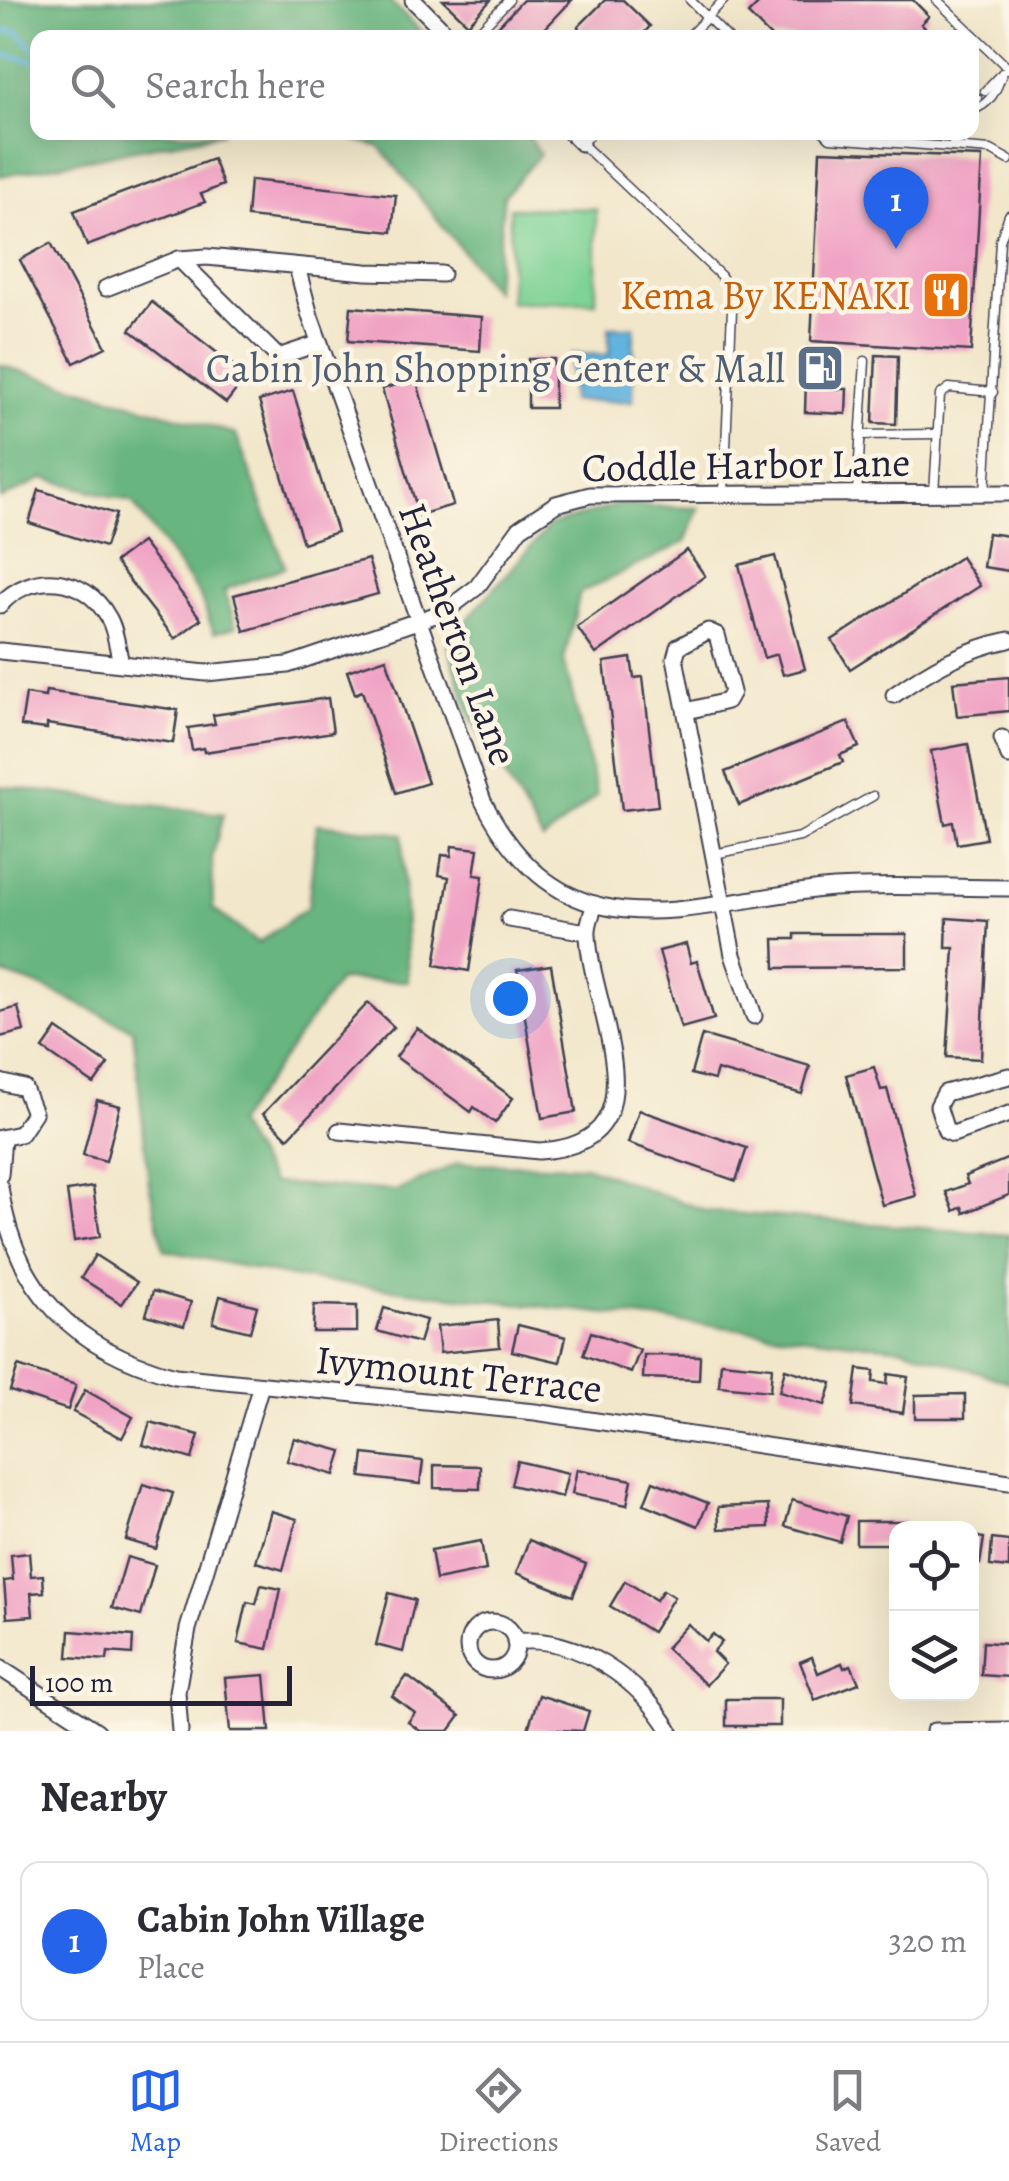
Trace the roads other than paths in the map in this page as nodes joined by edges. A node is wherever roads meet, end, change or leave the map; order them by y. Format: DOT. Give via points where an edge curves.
graph roads {
  1 [pos="413,0"];
  2 [pos="509,0"];
  3 [pos="690,0"];
  4 [pos="724,0"];
  5 [pos="937,0"];
  6 [pos="707,17"];
  7 [pos="481,29"];
  8 [pos="443,30"];
  9 [pos="695,30"];
  10 [pos="720,30"];
  11 [pos="967,30"];
  12 [pos="979,43"];
  13 [pos="1006,70"];
  14 [pos="979,97"];
  15 [pos="979,104"];
  16 [pos="585,140"];
  17 [pos="857,140"];
  18 [pos="954,140"];
  19 [pos="952,147"];
  20 [pos="1009,160"];
  21 [pos="1009,215"];
  22 [pos="179,258"];
  23 [pos="297,267"];
  24 [pos="442,274"];
  25 [pos="106,288"];
  26 [pos="320,343"];
  27 [pos="865,361"];
  28 [pos="993,392"];
  29 [pos="936,434"];
  30 [pos="860,435"];
  31 [pos="724,492"];
  32 [pos="1009,492"];
  33 [pos="856,493"];
  34 [pos="934,493"];
  35 [pos="986,494"];
  36 [pos="0,605"];
  37 [pos="420,621"];
  38 [pos="1009,640"];
  39 [pos="0,650"];
  40 [pos="121,663"];
  41 [pos="894,695"];
  42 [pos="687,711"];
  43 [pos="1002,738"];
  44 [pos="1009,756"];
  45 [pos="873,796"];
  46 [pos="714,854"];
  47 [pos="1009,888"];
  48 [pos="595,904"];
  49 [pos="725,907"];
  50 [pos="510,919"];
  51 [pos="587,932"];
  52 [pos="754,1016"];
  53 [pos="1009,1076"];
  54 [pos="0,1082"];
  55 [pos="1009,1114"];
  56 [pos="339,1132"];
  57 [pos="1,1138"];
  58 [pos="0,1176"];
  59 [pos="0,1187"];
  60 [pos="262,1386"];
  61 [pos="1009,1482"];
  62 [pos="516,1642"];
  63 [pos="0,1668"];
  64 [pos="1009,1730"];
  65 [pos="97,1731"];
  66 [pos="180,1731"];
  67 [pos="670,1731"];
  68 [pos="934,1731"];
  1 -- 8 [label="street"];
  2 -- 7 [label="lane"];
  3 -- 6 [label="lane"];
  4 -- 6 [label="lane"];
  5 -- 11 [label="lane"];
  6 -- 9 [label="lane"];
  6 -- 10 [label="lane"];
  12 -- 13 [label="lane"];
  13 -- 14 [label="lane"];
  13 -- 15 [label="lane" via="996,92"];
  16 -- 31 [label="lane" via="729,289"];
  17 -- 19 [label="lane"];
  18 -- 19 [label="lane"];
  19 -- 20 [label="lane" via="991,150"];
  21 -- 28 [label="lane" via="1000,241"];
  22 -- 23 [label="street"];
  22 -- 25 [label="street"];
  22 -- 26 [label="street" via="278,357"];
  23 -- 24 [label="street"];
  23 -- 26 [label="street, Heatherton Lane"];
  26 -- 37 [label="street, Heatherton Lane"];
  27 -- 30 [label="lane"];
  28 -- 29 [label="lane" via="949,388 940,395"];
  28 -- 35 [label="lane"];
  29 -- 30 [label="lane"];
  29 -- 34 [label="lane"];
  30 -- 33 [label="lane"];
  31 -- 33 [label="street, Coddle Harbor Lane"];
  31 -- 37 [label="street, Coddle Harbor Lane" via="600,494 556,504 520,528 465,598"];
  32 -- 35 [label="street, Coddle Harbor Lane"];
  33 -- 34 [label="street, Coddle Harbor Lane"];
  34 -- 35 [label="street, Coddle Harbor Lane"];
  36 -- 40 [label="street" via="41,581 70,584 106,613"];
  37 -- 40 [label="street, Coddle Harbor Lane" via="288,666 248,672"];
  37 -- 48 [label="street, Heatherton Lane" via="496,826 554,884"];
  38 -- 41 [label="street" via="935,666"];
  39 -- 40 [label="street, Coddle Harbor Lane"];
  42 -- 42 [label="street" via="678,647 708,631 717,635 732,692 727,701"];
  42 -- 46 [label="street"];
  43 -- 44 [label="street"];
  45 -- 46 [label="lane" via="800,836"];
  46 -- 49 [label="street"];
  47 -- 49 [label="street, Heatherton Lane" via="835,888"];
  48 -- 49 [label="street, Heatherton Lane" via="666,914"];
  48 -- 51 [label="street"];
  49 -- 52 [label="street"];
  50 -- 51 [label="street"];
  51 -- 56 [label="street" via="616,1084 598,1130 567,1148 539,1150"];
  53 -- 55 [label="street" via="945,1093 938,1106 953,1134"];
  54 -- 57 [label="street" via="24,1088 34,1113 27,1129"];
  57 -- 58 [label="street"];
  59 -- 60 [label="street, Ivymount Terrace" via="6,1229 26,1273 86,1340 175,1376"];
  60 -- 61 [label="street, Ivymount Terrace" via="535,1412"];
  60 -- 66 [label="street" via="188,1629 176,1692"];
  62 -- 67 [label="street" via="551,1646 620,1672 646,1693"];
  63 -- 65 [label="street"];
  64 -- 68 [label="street"];
}
